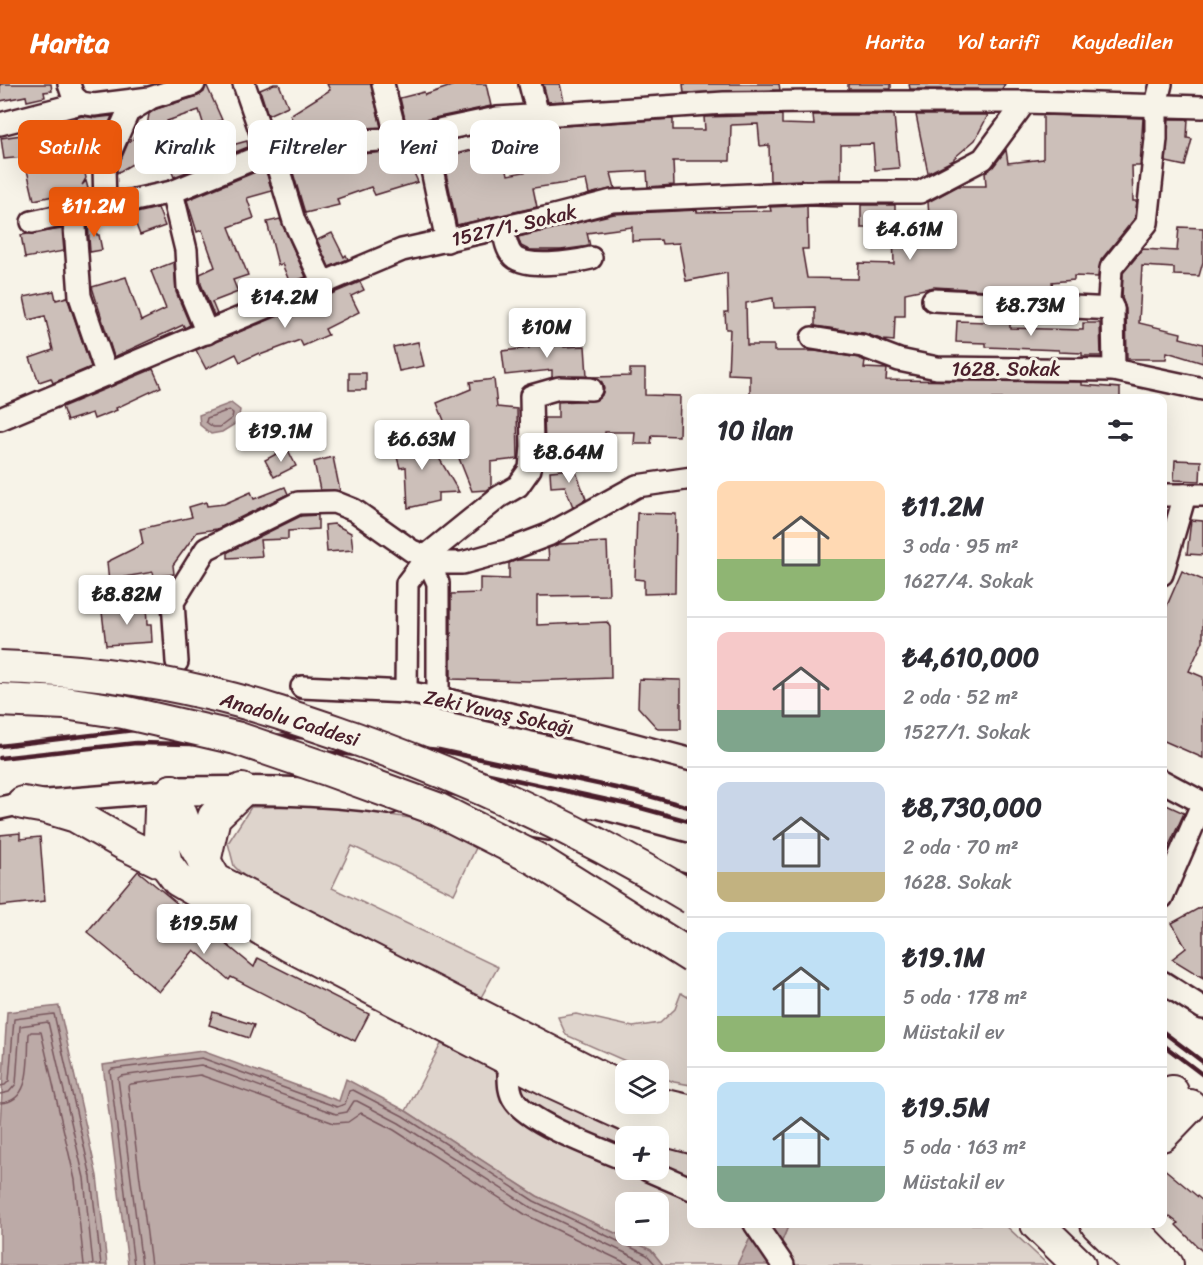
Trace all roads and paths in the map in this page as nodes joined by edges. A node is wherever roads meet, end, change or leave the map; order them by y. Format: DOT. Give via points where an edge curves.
graph roads {
  1 [pos="69,84"];
  2 [pos="194,84"];
  3 [pos="244,84"];
  4 [pos="382,84"];
  5 [pos="530,84"];
  6 [pos="1161,84"];
  7 [pos="150,98"];
  8 [pos="1025,102"];
  9 [pos="81,104"];
  10 [pos="1156,105"];
  11 [pos="1203,107"];
  12 [pos="538,115"];
  13 [pos="257,120"];
  14 [pos="392,120"];
  15 [pos="0,124"];
  16 [pos="458,126"];
  17 [pos="248,161"];
  18 [pos="280,174"];
  19 [pos="433,174"];
  20 [pos="172,192"];
  21 [pos="105,206"];
  22 [pos="74,213"];
  23 [pos="32,222"];
  24 [pos="502,228"];
  25 [pos="447,240"];
  26 [pos="591,258"];
  27 [pos="323,283"];
  28 [pos="933,300"];
  29 [pos="1113,309"];
  30 [pos="207,333"];
  31 [pos="812,338"];
  32 [pos="1114,370"];
  33 [pos="107,375"];
  34 [pos="591,389"];
  35 [pos="1203,389"];
  36 [pos="0,419"];
  37 [pos="687,479"];
  38 [pos="1167,495"];
  39 [pos="1194,495"];
  40 [pos="426,557"];
  41 [pos="1167,562"];
  42 [pos="177,662"];
  43 [pos="0,668"];
  44 [pos="302,687"];
  45 [pos="406,692"];
  46 [pos="438,698"];
  47 [pos="0,700"];
  48 [pos="687,759"];
  49 [pos="1167,784"];
  50 [pos="242,790"];
  51 [pos="172,791"];
  52 [pos="1203,802"];
  53 [pos="11,806"];
  54 [pos="687,857"];
  55 [pos="204,862"];
  56 [pos="166,864"];
  57 [pos="1167,885"];
  58 [pos="687,895"];
  59 [pos="687,954"];
  60 [pos="1167,985"];
  61 [pos="1203,1008"];
  62 [pos="509,1074"];
  63 [pos="615,1085"];
  64 [pos="1178,1100"];
  65 [pos="669,1107"];
  66 [pos="687,1111"];
  67 [pos="1167,1125"];
  68 [pos="687,1136"];
  69 [pos="615,1155"];
  70 [pos="669,1180"];
  71 [pos="687,1188"];
  72 [pos="758,1228"];
  73 [pos="1026,1228"];
  74 [pos="1040,1228"];
  75 [pos="1100,1228"];
  76 [pos="1131,1228"];
  77 [pos="1070,1256"];
  78 [pos="783,1265"];
  79 [pos="1139,1265"];
  80 [pos="1167,1265"];
  1 -- 9 [label="street"];
  2 -- 7 [label="street"];
  3 -- 13 [label="street"];
  4 -- 14 [label="street"];
  5 -- 12 [label="street"];
  6 -- 10 [label="street"];
  7 -- 9 [label="street"];
  7 -- 21 [label="street" via="128,112 104,166"];
  8 -- 10 [label="street"];
  8 -- 12 [label="street" via="735,103"];
  8 -- 24 [label="street, 1527/1. Sokak" via="983,159 920,192 814,192 612,201"];
  9 -- 15 [label="street"];
  10 -- 11 [label="street"];
  10 -- 29 [label="street" via="1147,223 1111,268 1109,300"];
  12 -- 16 [label="street"];
  17 -- 20 [label="street"];
  18 -- 27 [label="street" via="294,221"];
  19 -- 25 [label="street"];
  20 -- 21 [label="street"];
  20 -- 30 [label="street" via="186,250 188,287"];
  21 -- 22 [label="street"];
  22 -- 23 [label="street"];
  22 -- 33 [label="street" via="81,296"];
  24 -- 25 [label="street, 1527/1. Sokak"];
  24 -- 26 [label="street" via="513,257 522,261"];
  25 -- 27 [label="street, 1527/1. Sokak" via="402,250"];
  27 -- 30 [label="street, 1527/1. Sokak"];
  28 -- 29 [label="street"];
  29 -- 32 [label="street"];
  30 -- 33 [label="street, 1527/1. Sokak"];
  31 -- 32 [label="street, 1628. Sokak" via="862,346 938,368"];
  32 -- 35 [label="street, 1628. Sokak"];
  33 -- 36 [label="street, 1527/1. Sokak"];
  34 -- 40 [label="street" via="559,388 531,396 530,469 518,486"];
  37 -- 40 [label="street" via="637,486 548,535 506,551 462,563"];
  38 -- 39 [label="street"];
  39 -- 41 [label="street"];
  40 -- 42 [label="street" via="354,510 334,502 298,503 206,549 173,602"];
  40 -- 45 [label="street" via="407,583"];
  40 -- 46 [label="street" via="438,583"];
  43 -- 58 [label="highway, Anadolu Caddesi, bridge" via="106,675 207,693 316,725 411,758 514,802"];
  44 -- 45 [label="street, Zeki Yavaş Sokağı"];
  45 -- 46 [label="street, Zeki Yavaş Sokağı"];
  46 -- 48 [label="street, Zeki Yavaş Sokağı"];
  47 -- 59 [label="highway, Anadolu Caddesi, bridge" via="65,703 123,712 236,738 437,809 536,859"];
  49 -- 52 [label="street"];
  50 -- 51 [label="main road"];
  50 -- 54 [label="main road" via="355,795 582,831"];
  50 -- 55 [label="highway" via="214,817"];
  51 -- 53 [label="street"];
  51 -- 55 [label="highway"];
  51 -- 56 [label="highway" via="161,810 160,837"];
  52 -- 57 [label="street"];
  53 -- 56 [label="highway" via="46,807 76,816"];
  55 -- 63 [label="highway" via="215,880"];
  56 -- 68 [label="highway" via="178,880 289,945 527,1069 647,1125"];
  60 -- 61 [label="street"];
  62 -- 69 [label="street" via="514,1101 533,1119"];
  64 -- 67 [label="highway"];
  65 -- 66 [label="highway"];
  70 -- 71 [label="street"];
  72 -- 78 [label="street"];
  73 -- 77 [label="highway"];
  74 -- 77 [label="highway"];
  75 -- 79 [label="highway"];
  76 -- 80 [label="highway"];
}
